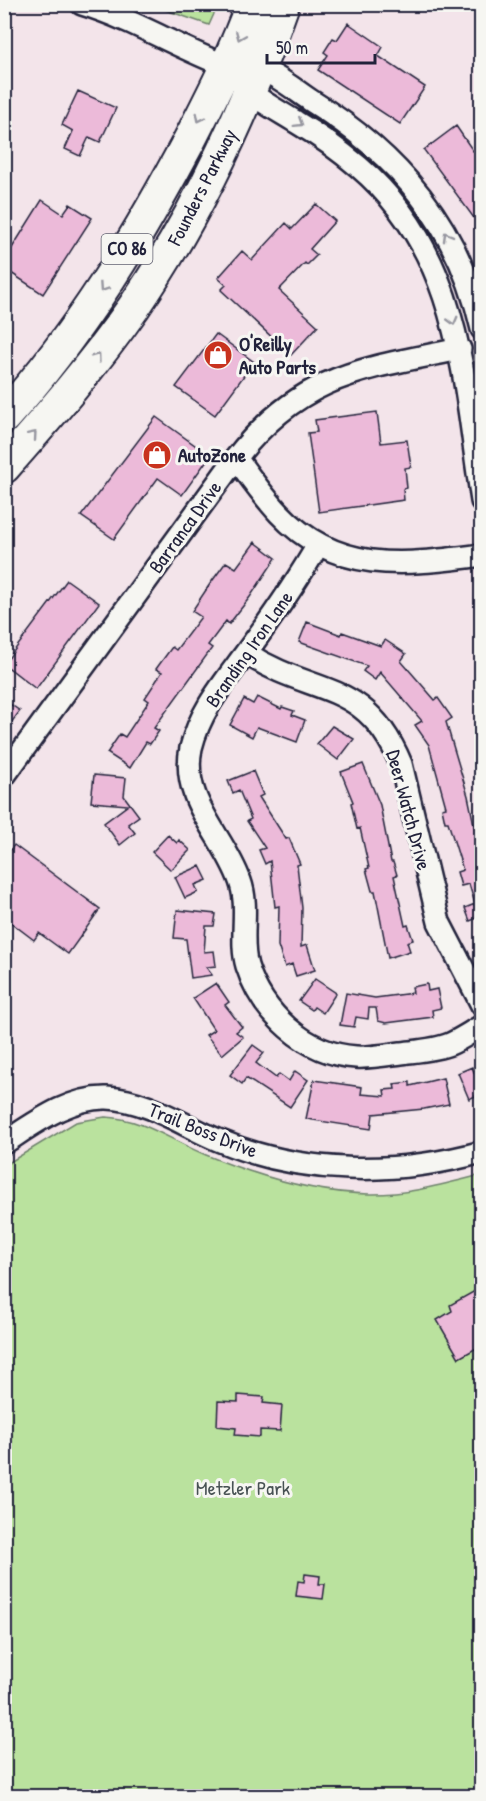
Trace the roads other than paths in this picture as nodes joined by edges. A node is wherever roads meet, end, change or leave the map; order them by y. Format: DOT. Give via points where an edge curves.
graph roads {
  1 [pos="82,4"];
  2 [pos="252,4"];
  3 [pos="284,4"];
  4 [pos="226,66"];
  5 [pos="254,81"];
  6 [pos="435,268"];
  7 [pos="475,300"];
  8 [pos="482,329"];
  9 [pos="460,349"];
  10 [pos="4,417"];
  11 [pos="236,458"];
  12 [pos="4,467"];
  13 [pos="482,501"];
  14 [pos="318,544"];
  15 [pos="482,555"];
  16 [pos="246,653"];
  17 [pos="4,776"];
  18 [pos="482,1005"];
  19 [pos="482,1026"];
  20 [pos="4,1143"];
  21 [pos="482,1152"];
  1 -- 4 [label="street" via="134,23"];
  2 -- 4 [label="highway, Founders Parkway / CO 86, one-way"];
  3 -- 5 [label="highway, Founders Parkway / CO 86"];
  4 -- 5 [label="street"];
  4 -- 10 [label="highway, Founders Parkway / CO 86, one-way" via="171,175 106,284"];
  5 -- 6 [label="street, one-way" via="361,169 399,210"];
  7 -- 5 [label="street, one-way" via="442,227 390,160 329,112"];
  12 -- 5 [label="highway, Founders Parkway / CO 86, one-way" via="68,394 134,307 205,187"];
  6 -- 7 [label="street" via="461,297"];
  6 -- 9 [label="street, one-way"];
  7 -- 8 [label="street"];
  9 -- 11 [label="street, Barranca Drive" via="366,368 322,384 276,415"];
  9 -- 13 [label="street"];
  11 -- 14 [label="street" via="278,512"];
  11 -- 17 [label="street, Barranca Drive"];
  14 -- 15 [label="street" via="347,557 376,562 410,564"];
  14 -- 16 [label="street, Branding Iron Lane"];
  16 -- 18 [label="street, Deer Watch Drive" via="270,669 330,688 352,700 380,725 401,764 439,922"];
  16 -- 19 [label="street, Branding Iron Lane" via="208,704 189,764 194,797 241,883 247,964 266,1006 279,1021 312,1044 355,1057 448,1044"];
  20 -- 21 [label="street, Trail Boss Drive" via="75,1103 107,1098 141,1104 247,1150 310,1165 416,1167"];
}
